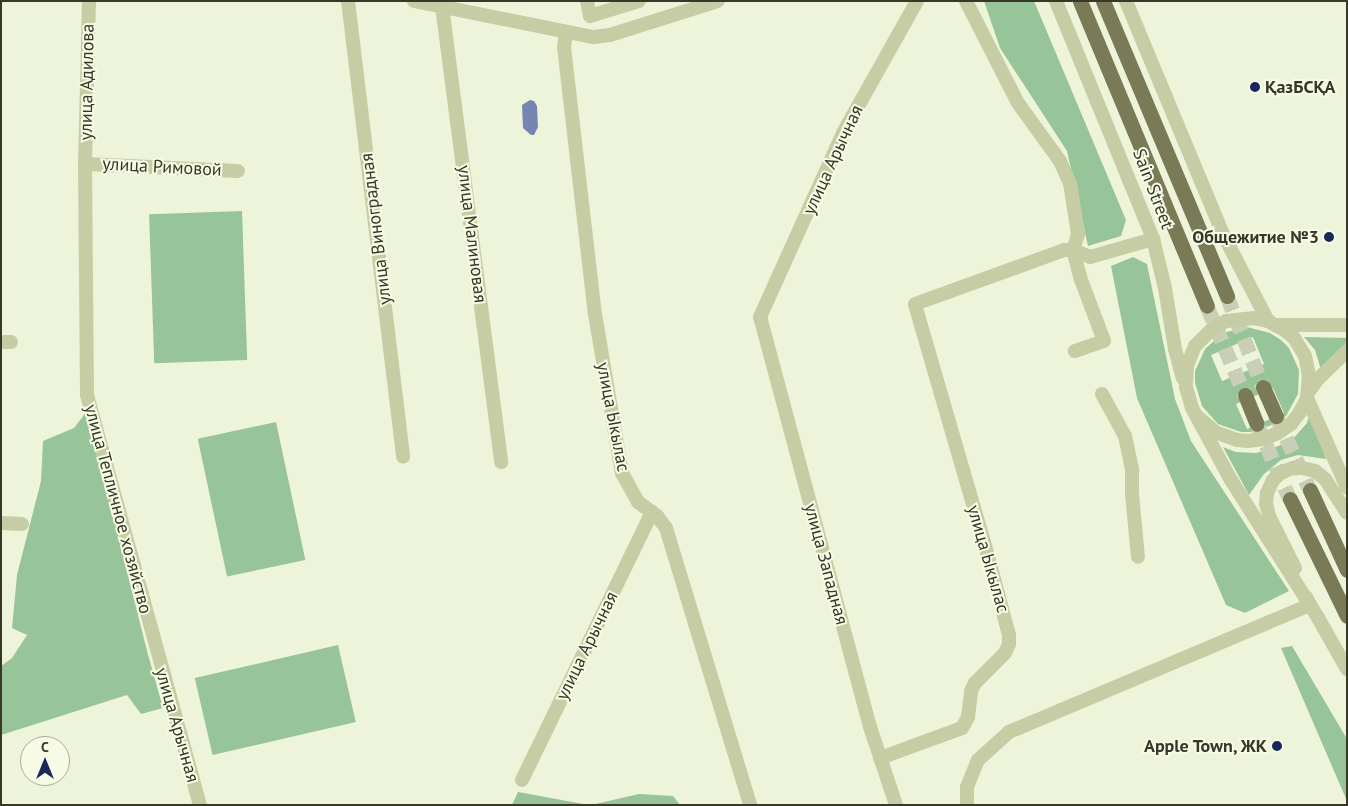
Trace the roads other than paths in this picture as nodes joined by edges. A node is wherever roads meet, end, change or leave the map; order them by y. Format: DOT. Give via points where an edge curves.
graph roads {
  1 [pos="88,1"];
  2 [pos="348,1"];
  3 [pos="414,1"];
  4 [pos="587,1"];
  5 [pos="639,1"];
  6 [pos="718,1"];
  7 [pos="917,1"];
  8 [pos="966,1"];
  9 [pos="1056,1"];
  10 [pos="1080,1"];
  11 [pos="1104,1"];
  12 [pos="1126,1"];
  13 [pos="442,6"];
  14 [pos="566,33"];
  15 [pos="85,164"];
  16 [pos="238,171"];
  17 [pos="1153,239"];
  18 [pos="1073,250"];
  19 [pos="1227,296"];
  20 [pos="1208,306"];
  21 [pos="760,323"];
  22 [pos="1273,323"];
  23 [pos="1347,325"];
  24 [pos="1075,351"];
  25 [pos="1347,351"];
  26 [pos="1263,387"];
  27 [pos="1102,394"];
  28 [pos="1245,395"];
  29 [pos="1307,395"];
  30 [pos="1188,398"];
  31 [pos="1276,416"];
  32 [pos="1198,417"];
  33 [pos="1257,424"];
  34 [pos="403,457"];
  35 [pos="502,462"];
  36 [pos="1347,488"];
  37 [pos="1310,490"];
  38 [pos="1290,499"];
  39 [pos="652,512"];
  40 [pos="1347,513"];
  41 [pos="1,523"];
  42 [pos="22,524"];
  43 [pos="1138,558"];
  44 [pos="1347,570"];
  45 [pos="1310,605"];
  46 [pos="1347,616"];
  47 [pos="154,644"];
  48 [pos="1347,669"];
  49 [pos="880,758"];
  50 [pos="522,780"];
  51 [pos="200,805"];
  52 [pos="750,805"];
  53 [pos="896,805"];
  54 [pos="967,805"];
  1 -- 15 [label="street, улица Адилова"];
  2 -- 34 [label="street, улица Виноградная"];
  3 -- 13 [label="street"];
  4 -- 5 [label="street" via="590,16"];
  6 -- 14 [label="street" via="610,35 593,37"];
  7 -- 21 [label="street, улица Арычная" via="843,133"];
  8 -- 18 [label="street" via="1018,103 1060,160 1070,183 1078,234"];
  9 -- 17 [label="street, Sain Street"];
  10 -- 20 [label="main road, Sain Street"];
  11 -- 19 [label="main road, Sain Street"];
  12 -- 22 [label="street" via="1223,234"];
  13 -- 14 [label="street"];
  13 -- 35 [label="street, улица Малиновая"];
  14 -- 39 [label="street, улица Ыкылас" via="564,47 595,314 617,450 629,488 638,502"];
  15 -- 16 [label="street, улица Римовой"];
  15 -- 47 [label="street, улица Тепличное хозяйство" via="87,395"];
  17 -- 18 [label="street, улица Ыкылас" via="1090,256"];
  17 -- 30 [label="street, Sain Street"];
  18 -- 24 [label="street" via="1104,341"];
  18 -- 49 [label="street, улица Ыкылас" via="1064,250 915,304 988,556 1009,644 1005,653 975,683 968,718 962,728"];
  21 -- 49 [label="street, улица Западная"];
  22 -- 23 [label="street"];
  22 -- 29 [label="street" via="1294,338 1305,356 1309,376"];
  22 -- 30 [label="street" via="1254,318 1232,320 1202,337 1187,366"];
  25 -- 29 [label="street" via="1318,379"];
  26 -- 31 [label="main road"];
  27 -- 43 [label="street" via="1125,436 1132,470"];
  28 -- 33 [label="main road"];
  29 -- 32 [label="street" via="1291,424 1264,439 1248,441 1226,437"];
  29 -- 36 [label="street"];
  30 -- 32 [label="street"];
  32 -- 45 [label="street" via="1231,480"];
  37 -- 44 [label="main road"];
  38 -- 46 [label="main road"];
  39 -- 50 [label="street, улица Арычная"];
  39 -- 52 [label="street, улица Ыкылас" via="666,528"];
  40 -- 45 [label="street" via="1316,471 1302,468 1282,472 1273,480 1267,493 1269,516"];
  41 -- 42 [label="street"];
  45 -- 48 [label="street"];
  45 -- 54 [label="street" via="1009,732 978,760 968,787"];
  47 -- 51 [label="street, улица Арычная"];
  49 -- 53 [label="street, улица Западная"];
}
